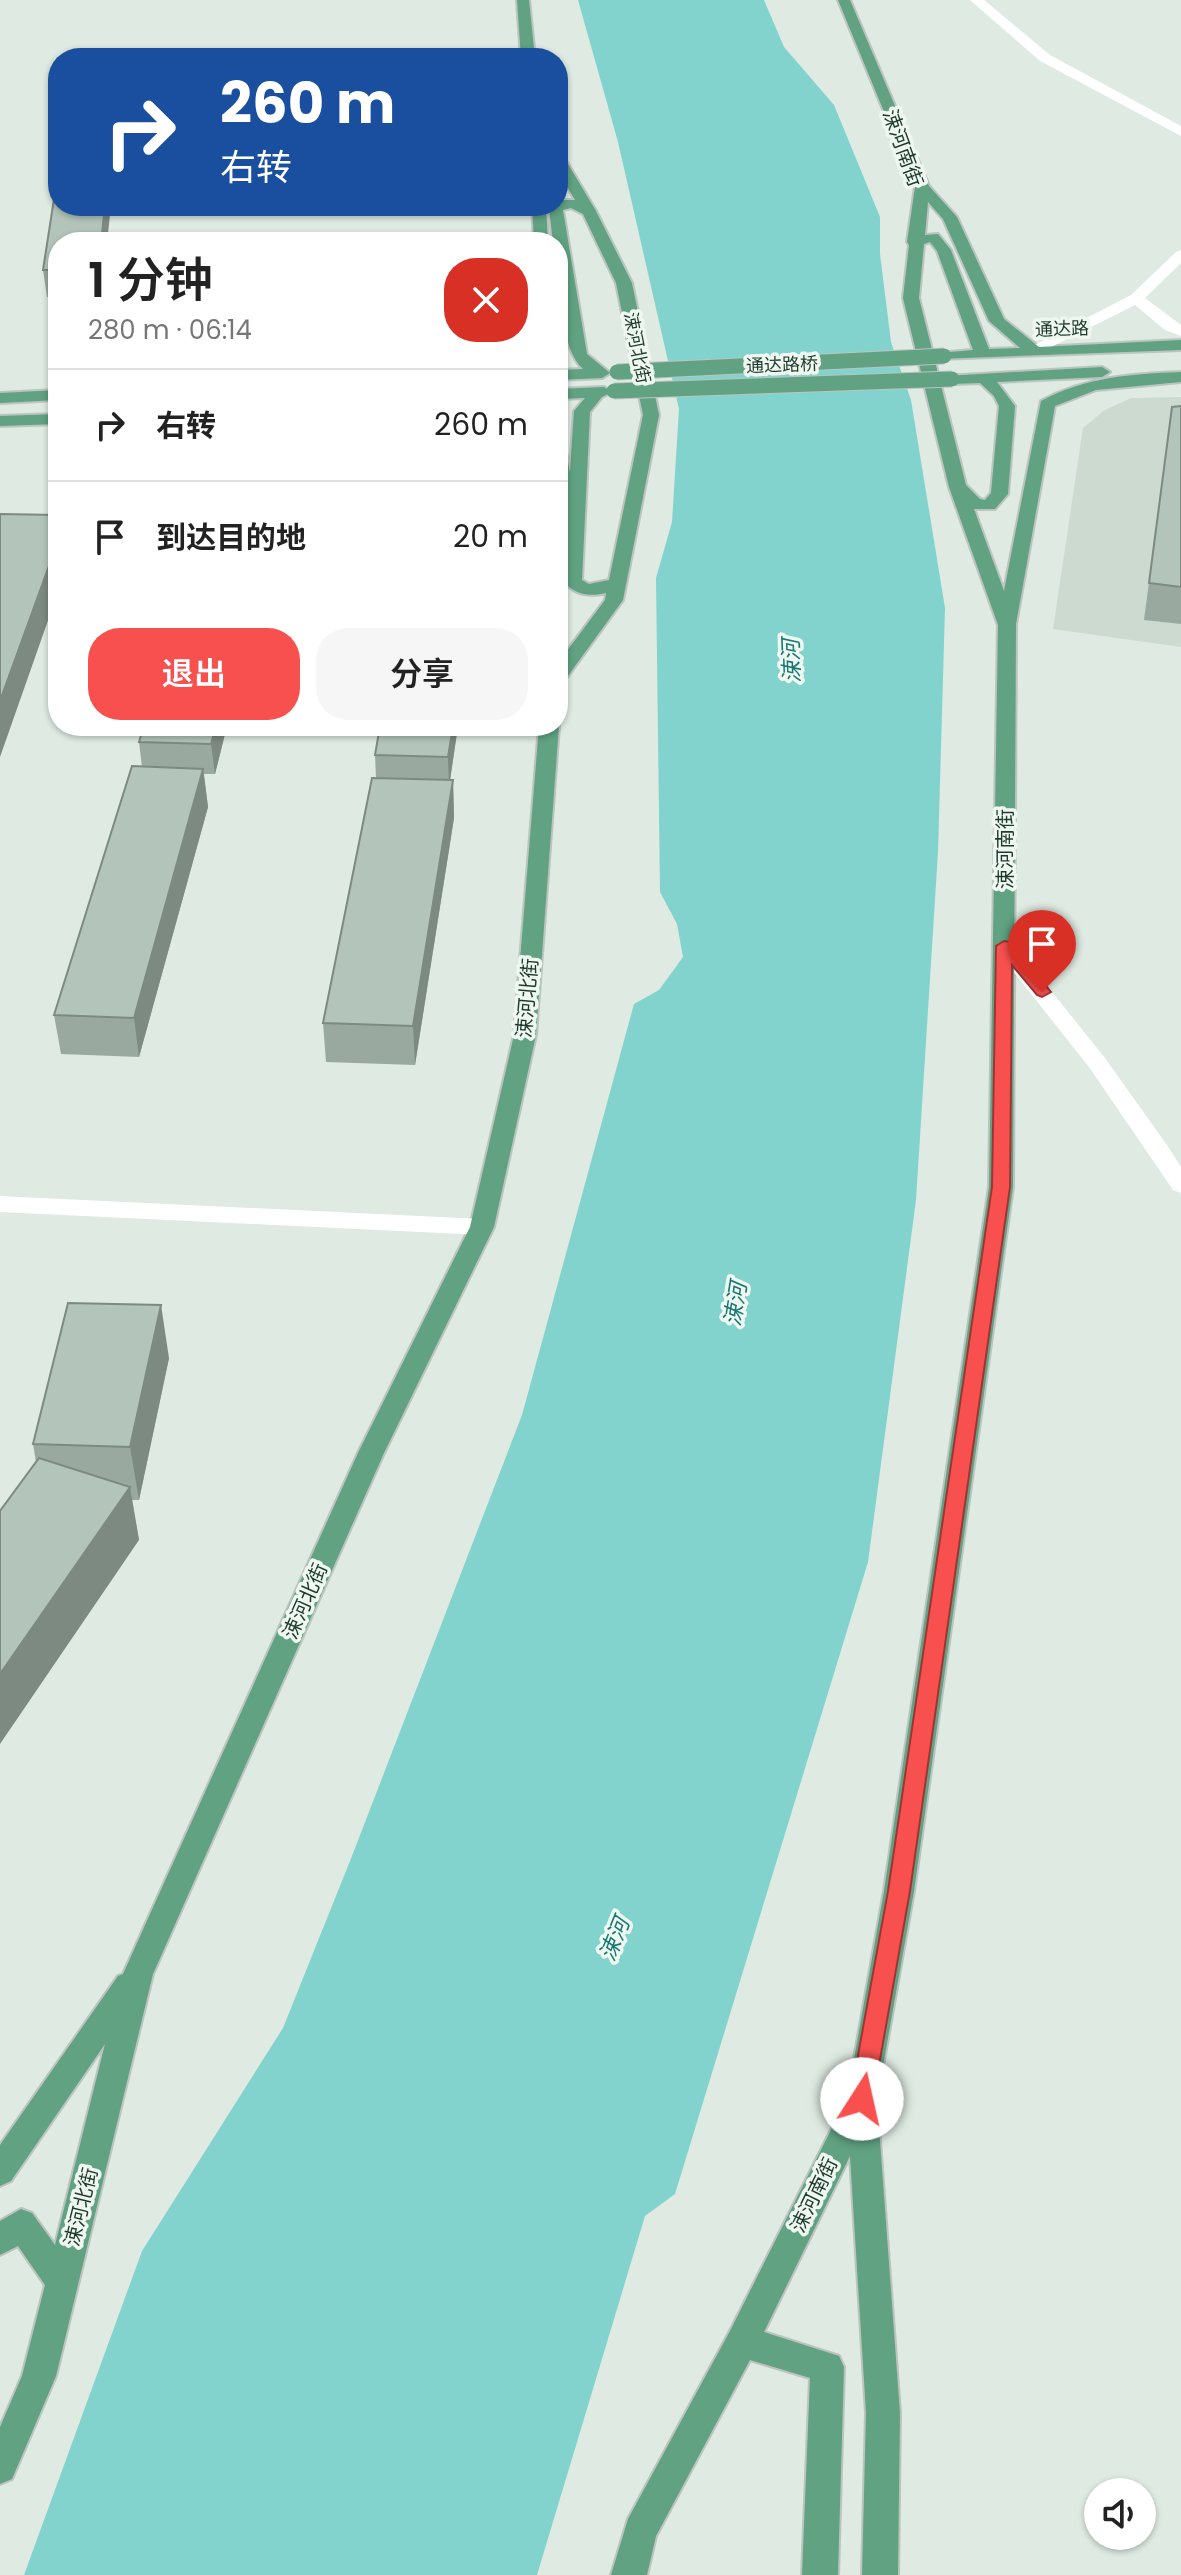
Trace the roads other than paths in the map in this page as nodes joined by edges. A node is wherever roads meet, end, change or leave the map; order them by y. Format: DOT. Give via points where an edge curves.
graph roads {
  1 [pos="523,0"];
  2 [pos="844,0"];
  3 [pos="976,0"];
  4 [pos="527,48"];
  5 [pos="1181,132"];
  6 [pos="568,176"];
  7 [pos="922,187"];
  8 [pos="568,204"];
  9 [pos="589,211"];
  10 [pos="914,242"];
  11 [pos="1181,255"];
  12 [pos="568,295"];
  13 [pos="1136,298"];
  14 [pos="1181,331"];
  15 [pos="1181,345"];
  16 [pos="1033,350"];
  17 [pos="982,353"];
  18 [pos="944,356"];
  19 [pos="1181,369"];
  20 [pos="598,373"];
  21 [pos="568,374"];
  22 [pos="983,377"];
  23 [pos="1181,377"];
  24 [pos="606,392"];
  25 [pos="568,394"];
  26 [pos="48,396"];
  27 [pos="0,398"];
  28 [pos="48,419"];
  29 [pos="0,421"];
  30 [pos="958,487"];
  31 [pos="618,583"];
  32 [pos="1007,625"];
  33 [pos="568,662"];
  34 [pos="548,736"];
  35 [pos="1004,946"];
  36 [pos="1181,1185"];
  37 [pos="0,1204"];
  38 [pos="482,1227"];
  39 [pos="138,1974"];
  40 [pos="862,2099"];
  41 [pos="0,2171"];
  42 [pos="0,2240"];
  43 [pos="62,2281"];
  44 [pos="742,2342"];
  45 [pos="0,2467"];
  46 [pos="629,2575"];
  47 [pos="820,2575"];
  48 [pos="880,2575"];
  1 -- 4 [label="main road"];
  2 -- 7 [label="main road, 涑河南街"];
  3 -- 5 [label="street" via="1045,58"];
  6 -- 9 [label="main road, 涑河北街"];
  7 -- 10 [label="main road, 涑河南街"];
  7 -- 16 [label="main road" via="950,217 997,321"];
  8 -- 9 [label="main road"];
  9 -- 31 [label="main road, 涑河北街" via="624,283 651,415"];
  10 -- 17 [label="main road" via="933,237 944,250"];
  10 -- 30 [label="main road, 涑河南街" via="911,298"];
  11 -- 13 [label="street"];
  12 -- 20 [label="main road" via="579,354"];
  13 -- 14 [label="street"];
  13 -- 16 [label="street"];
  15 -- 16 [label="main road, 通达路"];
  16 -- 17 [label="main road, 通达路"];
  17 -- 18 [label="main road, 通达路"];
  18 -- 20 [label="main road, 通达路桥, bridge"];
  19 -- 22 [label="main road"];
  20 -- 21 [label="main road"];
  22 -- 24 [label="main road, 通达路桥, bridge"];
  22 -- 30 [label="main road" via="1007,406 999,494 989,505 975,504"];
  23 -- 32 [label="main road" via="1068,391 1047,404"];
  24 -- 25 [label="main road"];
  24 -- 31 [label="main road" via="582,411 573,582 593,590"];
  26 -- 27 [label="main road"];
  28 -- 29 [label="main road"];
  30 -- 32 [label="main road, 涑河南街"];
  31 -- 33 [label="main road, 涑河北街" via="614,600"];
  32 -- 35 [label="main road, 涑河南街"];
  34 -- 38 [label="main road, 涑河北街" via="525,1035"];
  35 -- 36 [label="street" via="1061,1015"];
  35 -- 40 [label="main road, 涑河南街" via="1001,1187 899,1891"];
  37 -- 38 [label="street"];
  38 -- 39 [label="main road, 涑河北街" via="371,1453"];
  39 -- 41 [label="main road"];
  39 -- 43 [label="main road, 涑河北街"];
  40 -- 44 [label="main road, 涑河南街"];
  40 -- 48 [label="main road" via="883,2413"];
  42 -- 43 [label="main road" via="21,2224"];
  43 -- 45 [label="main road, 涑河北街" via="39,2376"];
  44 -- 46 [label="main road, 涑河南街" via="640,2531"];
  44 -- 47 [label="main road" via="827,2367"];
}
